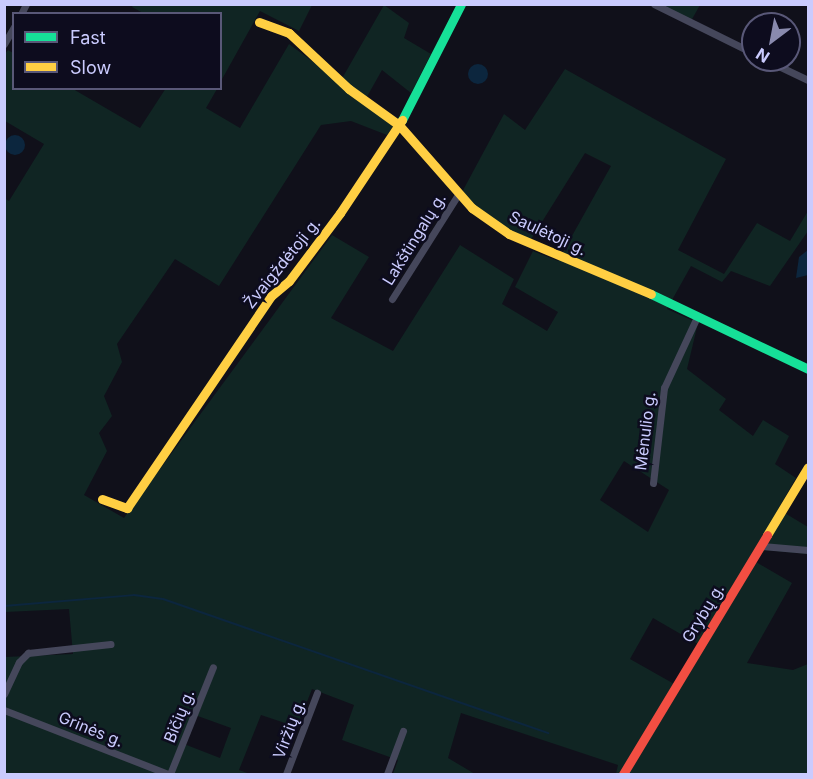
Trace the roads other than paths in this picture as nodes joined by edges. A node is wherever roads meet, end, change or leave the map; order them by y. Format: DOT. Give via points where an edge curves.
graph roads {
  1 [pos="461,4"];
  2 [pos="654,4"];
  3 [pos="259,22"];
  4 [pos="12,30"];
  5 [pos="4,44"];
  6 [pos="741,47"];
  7 [pos="791,72"];
  8 [pos="808,80"];
  9 [pos="399,124"];
  10 [pos="459,193"];
  11 [pos="392,299"];
  12 [pos="697,317"];
  13 [pos="808,369"];
  14 [pos="808,467"];
  15 [pos="653,483"];
  16 [pos="102,499"];
  17 [pos="762,546"];
  18 [pos="808,550"];
  19 [pos="111,644"];
  20 [pos="213,667"];
  21 [pos="317,693"];
  22 [pos="4,694"];
  23 [pos="4,710"];
  24 [pos="404,731"];
  25 [pos="169,774"];
  26 [pos="286,774"];
  27 [pos="387,774"];
  28 [pos="623,774"];
  1 -- 9 [label="street, Žvaigždėtoji g."];
  2 -- 6 [label="street"];
  3 -- 9 [label="street, Saulėtoji g." via="289,33 348,89"];
  4 -- 5 [label="street"];
  7 -- 8 [label="street"];
  9 -- 10 [label="street, Saulėtoji g."];
  9 -- 16 [label="street, Žvaigždėtoji g." via="340,213 289,281 271,296 128,508"];
  10 -- 11 [label="street, Lakštingalų g."];
  10 -- 12 [label="street, Saulėtoji g." via="484,218 509,234 618,278"];
  12 -- 13 [label="street, Saulėtoji g."];
  12 -- 15 [label="street, Mėnulio g." via="664,388"];
  14 -- 17 [label="street, Grybų g."];
  17 -- 18 [label="street"];
  17 -- 28 [label="street, Grybų g."];
  19 -- 22 [label="street" via="28,653 19,662"];
  20 -- 25 [label="street, Bičių g."];
  21 -- 26 [label="street, Viržių g."];
  23 -- 25 [label="street, Grinės g."];
  24 -- 27 [label="street"];
}
